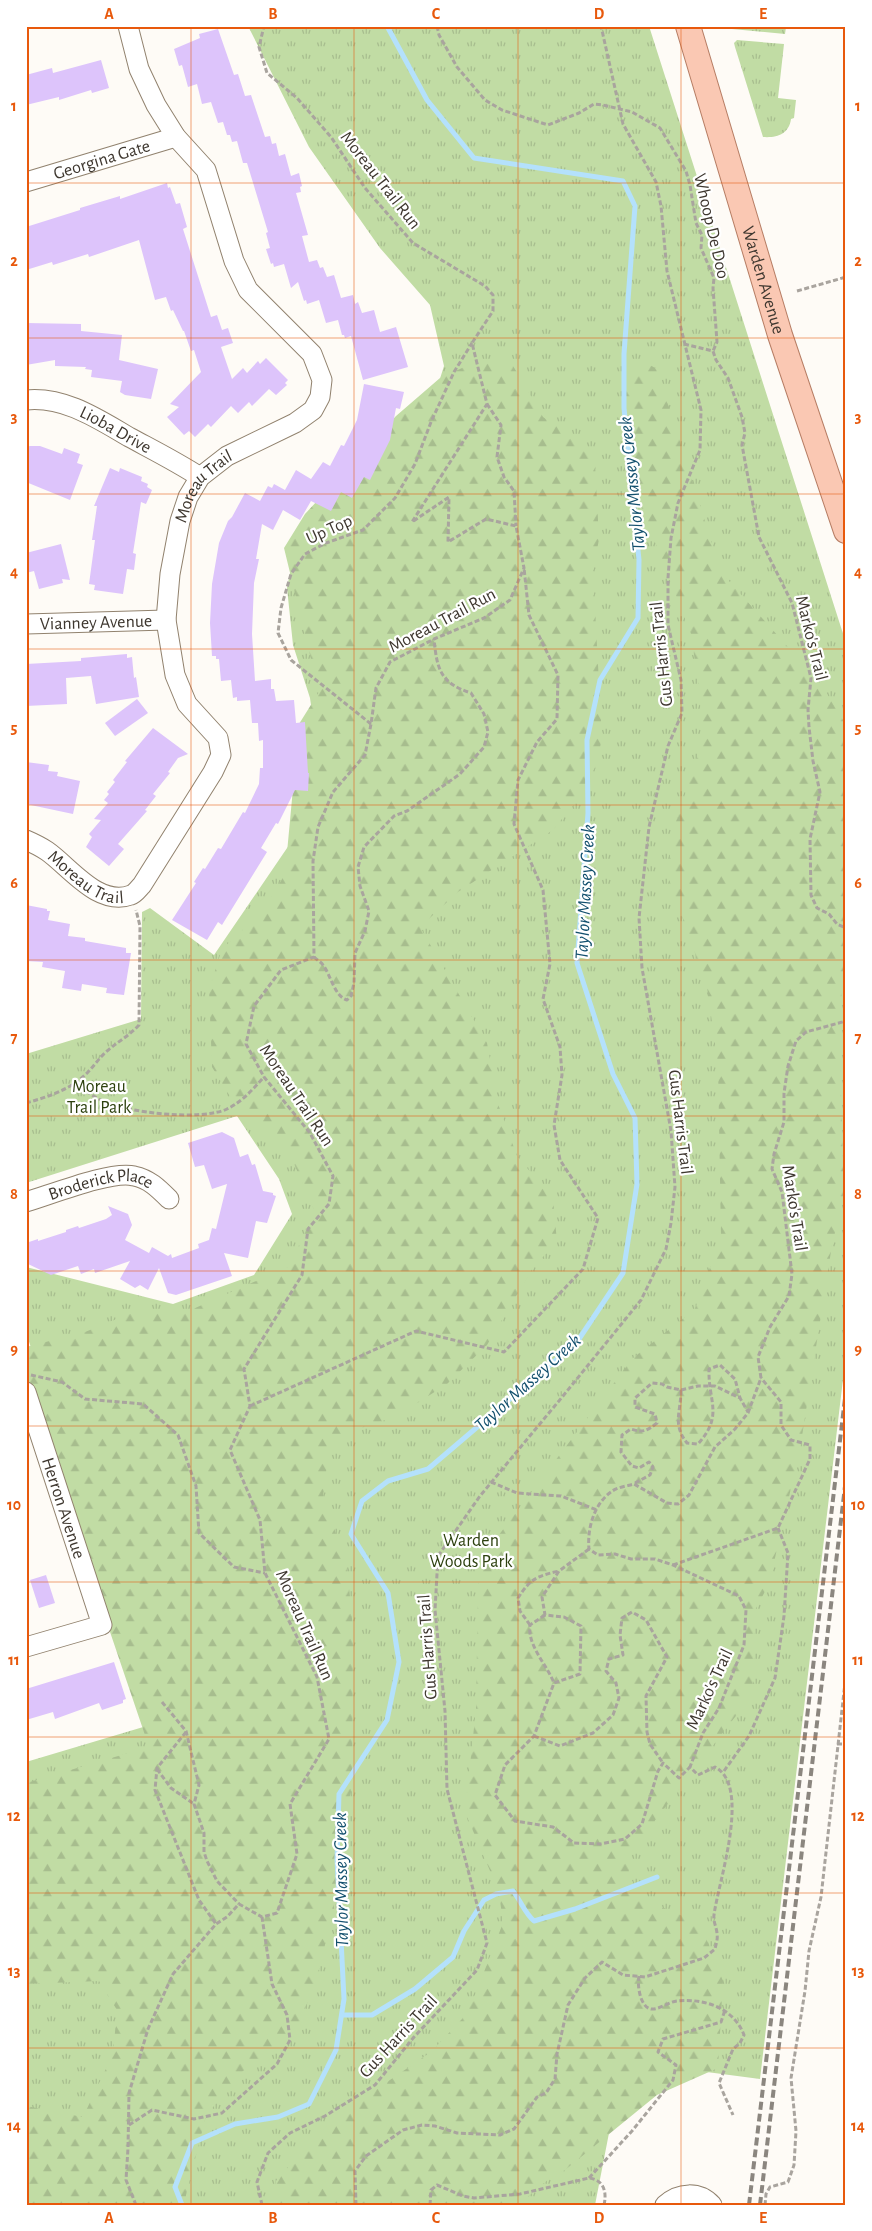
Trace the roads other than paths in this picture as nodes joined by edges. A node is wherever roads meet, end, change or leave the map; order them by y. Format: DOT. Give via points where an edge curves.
graph roads {
  1 [pos="128,26"];
  2 [pos="688,26"];
  3 [pos="176,137"];
  4 [pos="26,182"];
  5 [pos="26,400"];
  6 [pos="200,476"];
  7 [pos="846,531"];
  8 [pos="166,620"];
  9 [pos="26,624"];
  10 [pos="26,840"];
  11 [pos="168,1199"];
  12 [pos="26,1202"];
  13 [pos="26,1392"];
  14 [pos="26,1647"];
  15 [pos="665,2205"];
  16 [pos="712,2205"];
  1 -- 3 [label="street, Moreau Trail" via="139,69"];
  2 -- 7 [label="main road, Warden Avenue" via="780,335"];
  3 -- 4 [label="street, Georgina Gate"];
  3 -- 6 [label="street, Moreau Trail" via="206,170 234,261 248,290 312,354 322,380 320,397 313,410 295,423 227,456"];
  5 -- 6 [label="street, Lioba Drive" via="40,399 79,410"];
  6 -- 8 [label="street, Moreau Trail" via="180,521"];
  8 -- 9 [label="street, Vianney Avenue"];
  8 -- 10 [label="street, Moreau Trail" via="175,675 187,704 218,738 221,755 150,873 132,895 112,897 96,890 47,851"];
  11 -- 12 [label="street, Broderick Place" via="154,1184 133,1175 109,1177"];
  13 -- 14 [label="street, Herron Avenue" via="102,1625"];
  15 -- 16 [label="street" via="674,2198 693,2194"];
}
